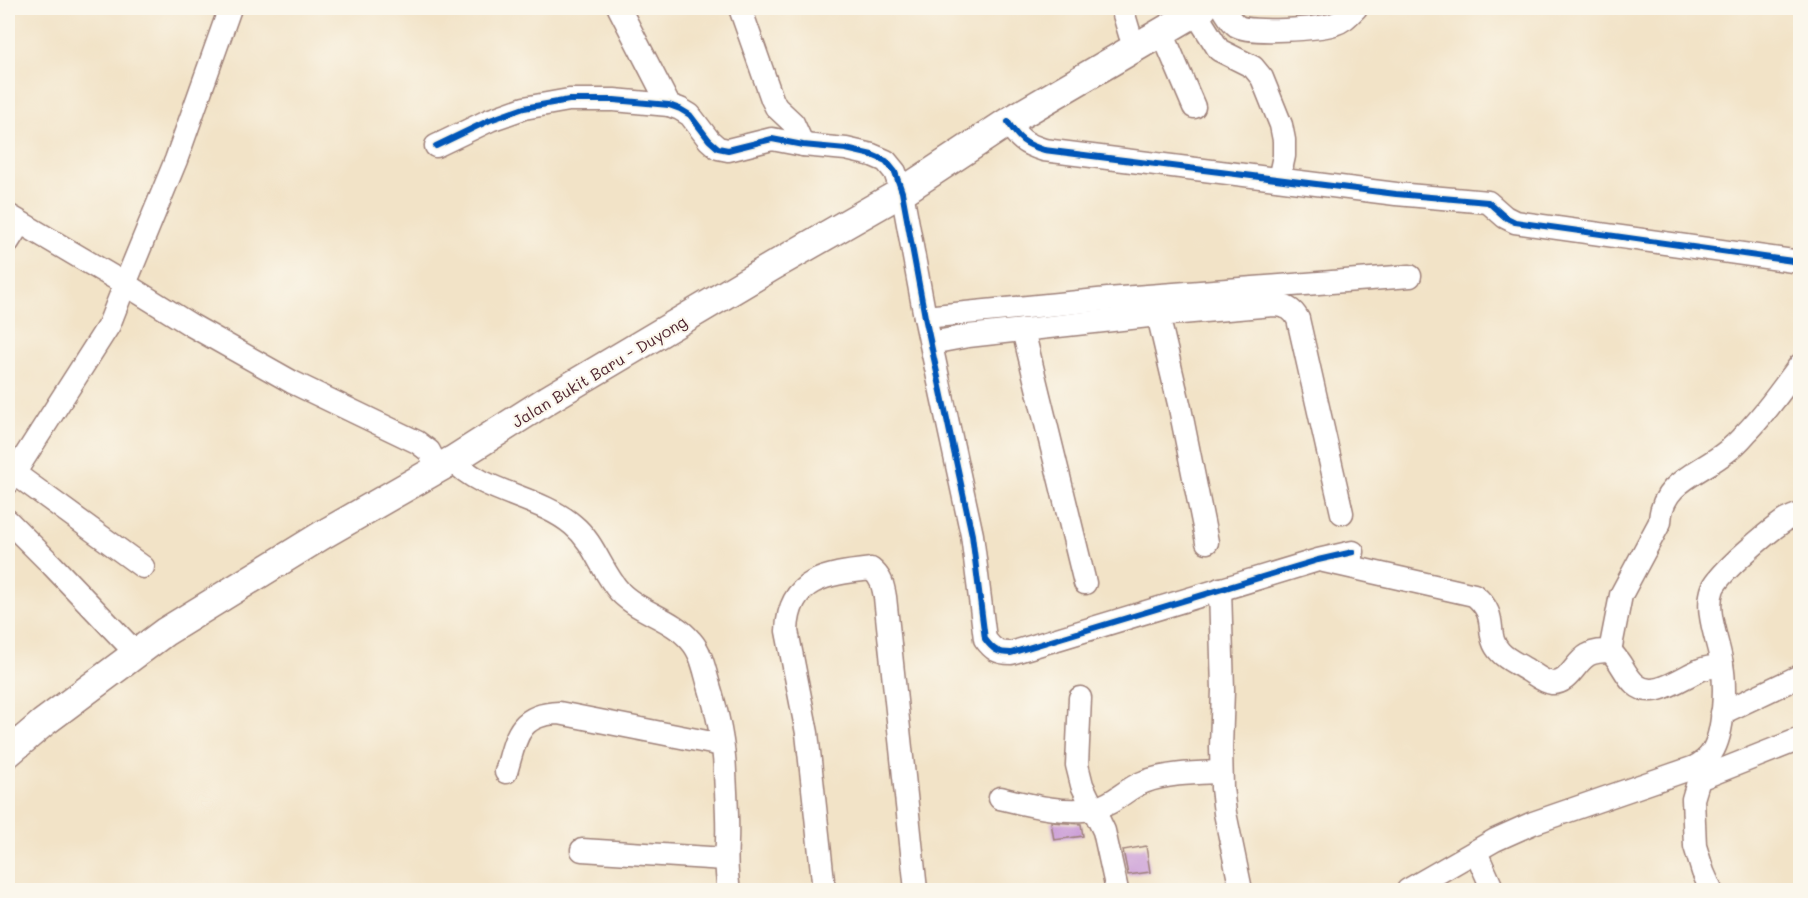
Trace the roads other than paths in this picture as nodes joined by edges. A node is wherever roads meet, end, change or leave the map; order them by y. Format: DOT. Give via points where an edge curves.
graph roads {
  1 [pos="230,8"];
  2 [pos="620,8"];
  3 [pos="731,8"];
  4 [pos="740,8"];
  5 [pos="1122,8"];
  6 [pos="1356,8"];
  7 [pos="1207,9"];
  8 [pos="1150,39"];
  9 [pos="669,105"];
  10 [pos="1194,107"];
  11 [pos="1008,122"];
  12 [pos="793,142"];
  13 [pos="436,146"];
  14 [pos="1279,179"];
  15 [pos="902,192"];
  16 [pos="14,219"];
  17 [pos="8,242"];
  18 [pos="1800,262"];
  19 [pos="1410,276"];
  20 [pos="125,284"];
  21 [pos="1158,315"];
  22 [pos="925,316"];
  23 [pos="1023,330"];
  24 [pos="931,343"];
  25 [pos="1800,365"];
  26 [pos="445,464"];
  27 [pos="11,478"];
  28 [pos="1342,513"];
  29 [pos="1800,514"];
  30 [pos="8,521"];
  31 [pos="1207,542"];
  32 [pos="1353,552"];
  33 [pos="1318,560"];
  34 [pos="143,567"];
  35 [pos="1085,583"];
  36 [pos="1220,589"];
  37 [pos="1610,651"];
  38 [pos="135,652"];
  39 [pos="1722,665"];
  40 [pos="1800,676"];
  41 [pos="1080,698"];
  42 [pos="1722,713"];
  43 [pos="1800,739"];
  44 [pos="722,745"];
  45 [pos="8,753"];
  46 [pos="506,772"];
  47 [pos="1221,772"];
  48 [pos="1697,773"];
  49 [pos="1000,798"];
  50 [pos="1094,809"];
  51 [pos="582,850"];
  52 [pos="1476,852"];
  53 [pos="725,859"];
  54 [pos="729,891"];
  55 [pos="824,891"];
  56 [pos="916,891"];
  57 [pos="1116,891"];
  58 [pos="1241,891"];
  59 [pos="1408,891"];
  60 [pos="1493,891"];
  61 [pos="1711,891"];
  1 -- 20 [label="street" via="176,160"];
  2 -- 9 [label="street"];
  3 -- 12 [label="street" via="770,120"];
  4 -- 12 [label="street" via="772,99 793,123"];
  5 -- 8 [label="street" via="1130,35"];
  6 -- 7 [label="street" via="1348,17 1319,28 1258,30 1238,27"];
  7 -- 8 [label="main road, Jalan Bukit Baru - Duyong"];
  7 -- 14 [label="street" via="1220,50 1253,67 1262,78 1284,140"];
  8 -- 10 [label="street"];
  8 -- 11 [label="main road, Jalan Bukit Baru - Duyong"];
  9 -- 12 [label="street" via="690,115 718,148 728,150 772,139"];
  9 -- 13 [label="street" via="569,100 524,108 489,120"];
  11 -- 14 [label="street" via="1026,144 1044,150"];
  11 -- 15 [label="main road, Jalan Bukit Baru - Duyong"];
  12 -- 15 [label="street" via="846,149 886,161 896,172"];
  14 -- 18 [label="street" via="1488,202 1515,222"];
  15 -- 22 [label="street"];
  15 -- 26 [label="main road, Jalan Bukit Baru - Duyong"];
  16 -- 17 [label="street"];
  16 -- 20 [label="street"];
  19 -- 22 [label="street"];
  20 -- 26 [label="street" via="292,382 417,442"];
  20 -- 27 [label="street" via="109,325"];
  21 -- 23 [label="street"];
  21 -- 28 [label="street" via="1274,305 1293,310 1300,326"];
  21 -- 31 [label="street"];
  22 -- 24 [label="street"];
  23 -- 24 [label="street"];
  23 -- 35 [label="street"];
  24 -- 36 [label="street" via="972,535 982,624 992,648 1001,653 1011,652"];
  25 -- 37 [label="street" via="1747,432 1666,497 1660,522 1621,595"];
  26 -- 38 [label="main road, Jalan Bukit Baru - Duyong"];
  26 -- 44 [label="street" via="552,511 571,524 586,537 619,591 691,641 704,666"];
  27 -- 34 [label="street"];
  29 -- 39 [label="street" via="1771,531 1713,588 1711,614"];
  30 -- 38 [label="street"];
  32 -- 33 [label="street"];
  33 -- 36 [label="street"];
  33 -- 37 [label="street" via="1474,595 1491,615 1498,650 1543,680 1553,683 1564,679 1586,656"];
  36 -- 47 [label="street"];
  37 -- 39 [label="street" via="1638,687 1650,690 1701,669"];
  38 -- 45 [label="main road, Jalan Bukit Baru - Duyong"];
  39 -- 42 [label="street"];
  40 -- 42 [label="street"];
  41 -- 50 [label="street" via="1077,765"];
  42 -- 48 [label="street" via="1713,751"];
  43 -- 48 [label="street"];
  44 -- 46 [label="street" via="545,713 523,726"];
  44 -- 53 [label="street" via="726,781"];
  47 -- 50 [label="street" via="1143,782 1108,805"];
  47 -- 58 [label="street"];
  48 -- 52 [label="street" via="1533,823"];
  48 -- 61 [label="street" via="1694,830 1702,872"];
  49 -- 50 [label="street" via="1063,809"];
  50 -- 57 [label="street" via="1104,831"];
  51 -- 53 [label="street"];
  52 -- 59 [label="street"];
  52 -- 60 [label="street"];
  53 -- 54 [label="street"];
  55 -- 56 [label="street" via="807,733 787,616 805,586 815,580 871,569 878,574 885,597"];
}
